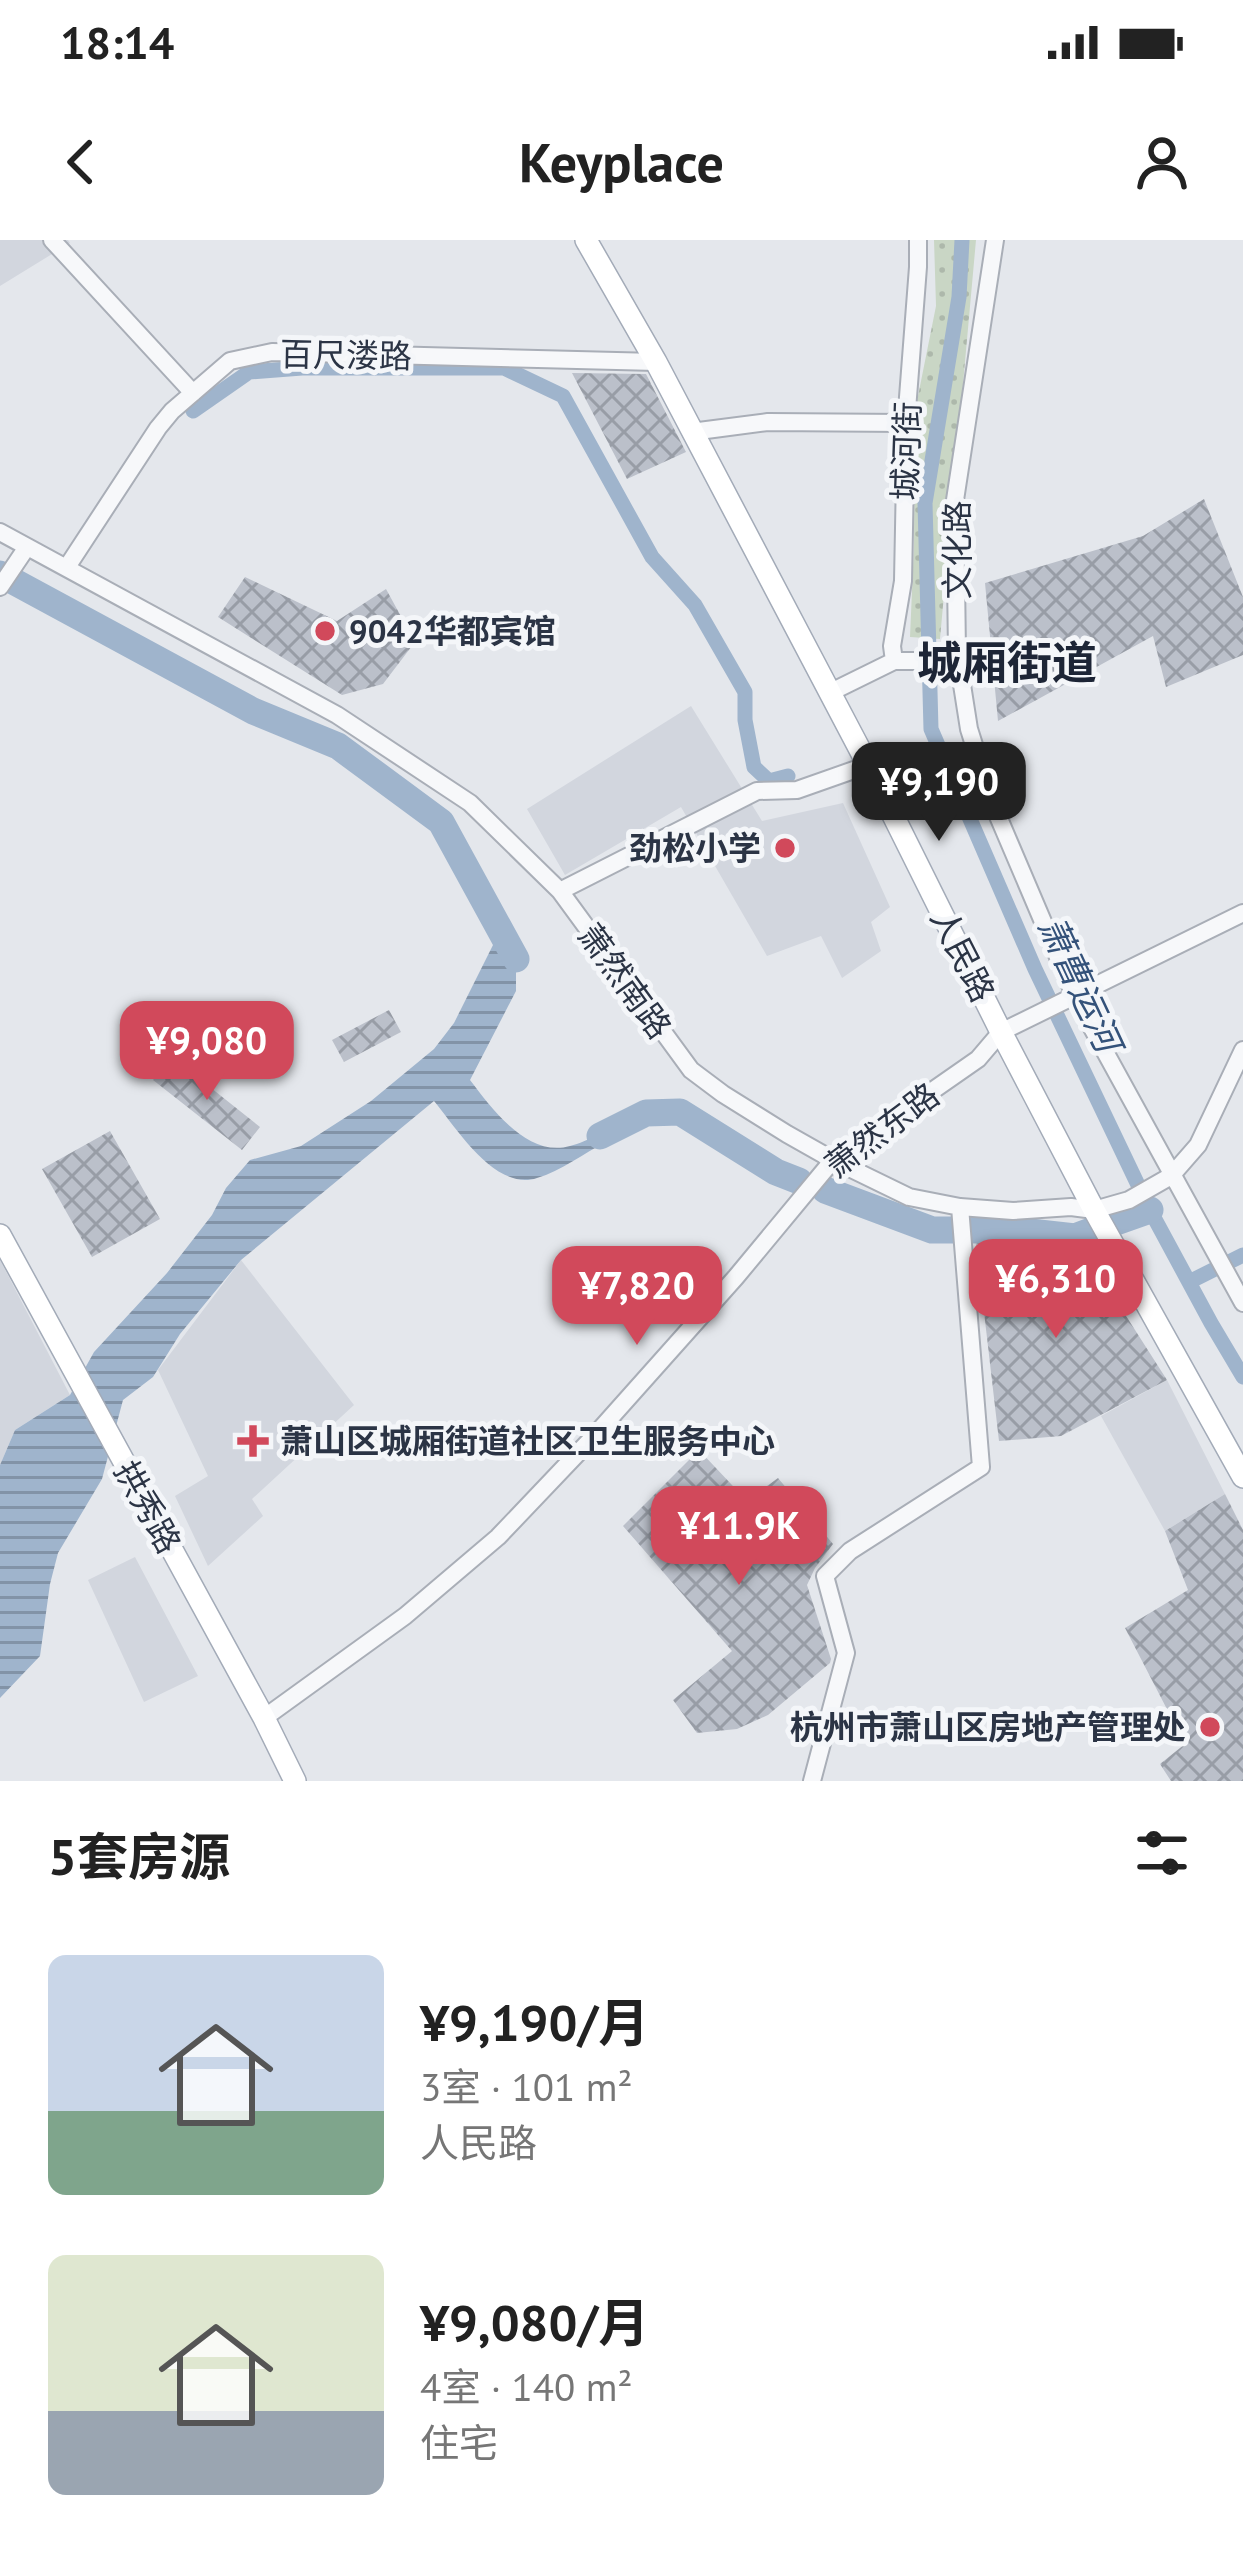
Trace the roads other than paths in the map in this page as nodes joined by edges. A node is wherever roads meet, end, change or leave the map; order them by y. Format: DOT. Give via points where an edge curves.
graph roads {
  1 [pos="52,240"];
  2 [pos="586,240"];
  3 [pos="918,240"];
  4 [pos="995,240"];
  5 [pos="656,362"];
  6 [pos="193,393"];
  7 [pos="906,423"];
  8 [pos="691,432"];
  9 [pos="0,532"];
  10 [pos="27,547"];
  11 [pos="67,566"];
  12 [pos="0,587"];
  13 [pos="894,661"];
  14 [pos="958,662"];
  15 [pos="829,692"];
  16 [pos="868,765"];
  17 [pos="560,891"];
  18 [pos="1243,914"];
  19 [pos="1071,998"];
  20 [pos="1001,1032"];
  21 [pos="1243,1050"];
  22 [pos="833,1160"];
  23 [pos="1167,1178"];
  24 [pos="960,1208"];
  25 [pos="1094,1210"];
  26 [pos="0,1234"];
  27 [pos="1243,1303"];
  28 [pos="1243,1477"];
  29 [pos="264,1718"];
  30 [pos="296,1781"];
  31 [pos="812,1781"];
  1 -- 6 [label="street"];
  2 -- 5 [label="main road, 人民路"];
  3 -- 7 [label="street, 城河街"];
  4 -- 14 [label="street, 文化路" via="955,500"];
  5 -- 6 [label="street, 百尺溇路" via="272,352 230,361"];
  5 -- 8 [label="main road, 人民路"];
  6 -- 11 [label="street, 百尺溇路" via="158,428"];
  7 -- 8 [label="street" via="768,422"];
  7 -- 13 [label="street, 城河街"];
  8 -- 15 [label="main road, 人民路"];
  9 -- 10 [label="street, 萧然南路"];
  10 -- 11 [label="street, 萧然南路"];
  10 -- 12 [label="street"];
  11 -- 17 [label="street, 萧然南路" via="337,715 470,803"];
  13 -- 14 [label="street"];
  13 -- 15 [label="street"];
  14 -- 19 [label="street, 文化路" via="992,802"];
  15 -- 16 [label="main road, 人民路"];
  16 -- 17 [label="street" via="797,790 758,791"];
  16 -- 20 [label="main road, 人民路"];
  17 -- 22 [label="street, 萧然南路" via="691,1070"];
  18 -- 19 [label="street, 萧然东路"];
  19 -- 20 [label="street, 萧然东路"];
  19 -- 23 [label="street, 文化路"];
  20 -- 22 [label="street, 萧然东路" via="978,1059"];
  20 -- 25 [label="main road, 人民路"];
  21 -- 23 [label="street, 萧然南路" via="1198,1145"];
  22 -- 24 [label="street, 萧然南路" via="909,1197"];
  22 -- 29 [label="street, 萧然东路" via="498,1537"];
  23 -- 25 [label="street, 萧然南路"];
  23 -- 27 [label="street, 文化路"];
  24 -- 25 [label="street, 萧然南路"];
  24 -- 31 [label="street" via="981,1467 850,1551 825,1576 845,1653"];
  25 -- 28 [label="main road, 人民路"];
  26 -- 29 [label="main road, 拱秀路"];
  29 -- 30 [label="main road, 拱秀路"];
}
